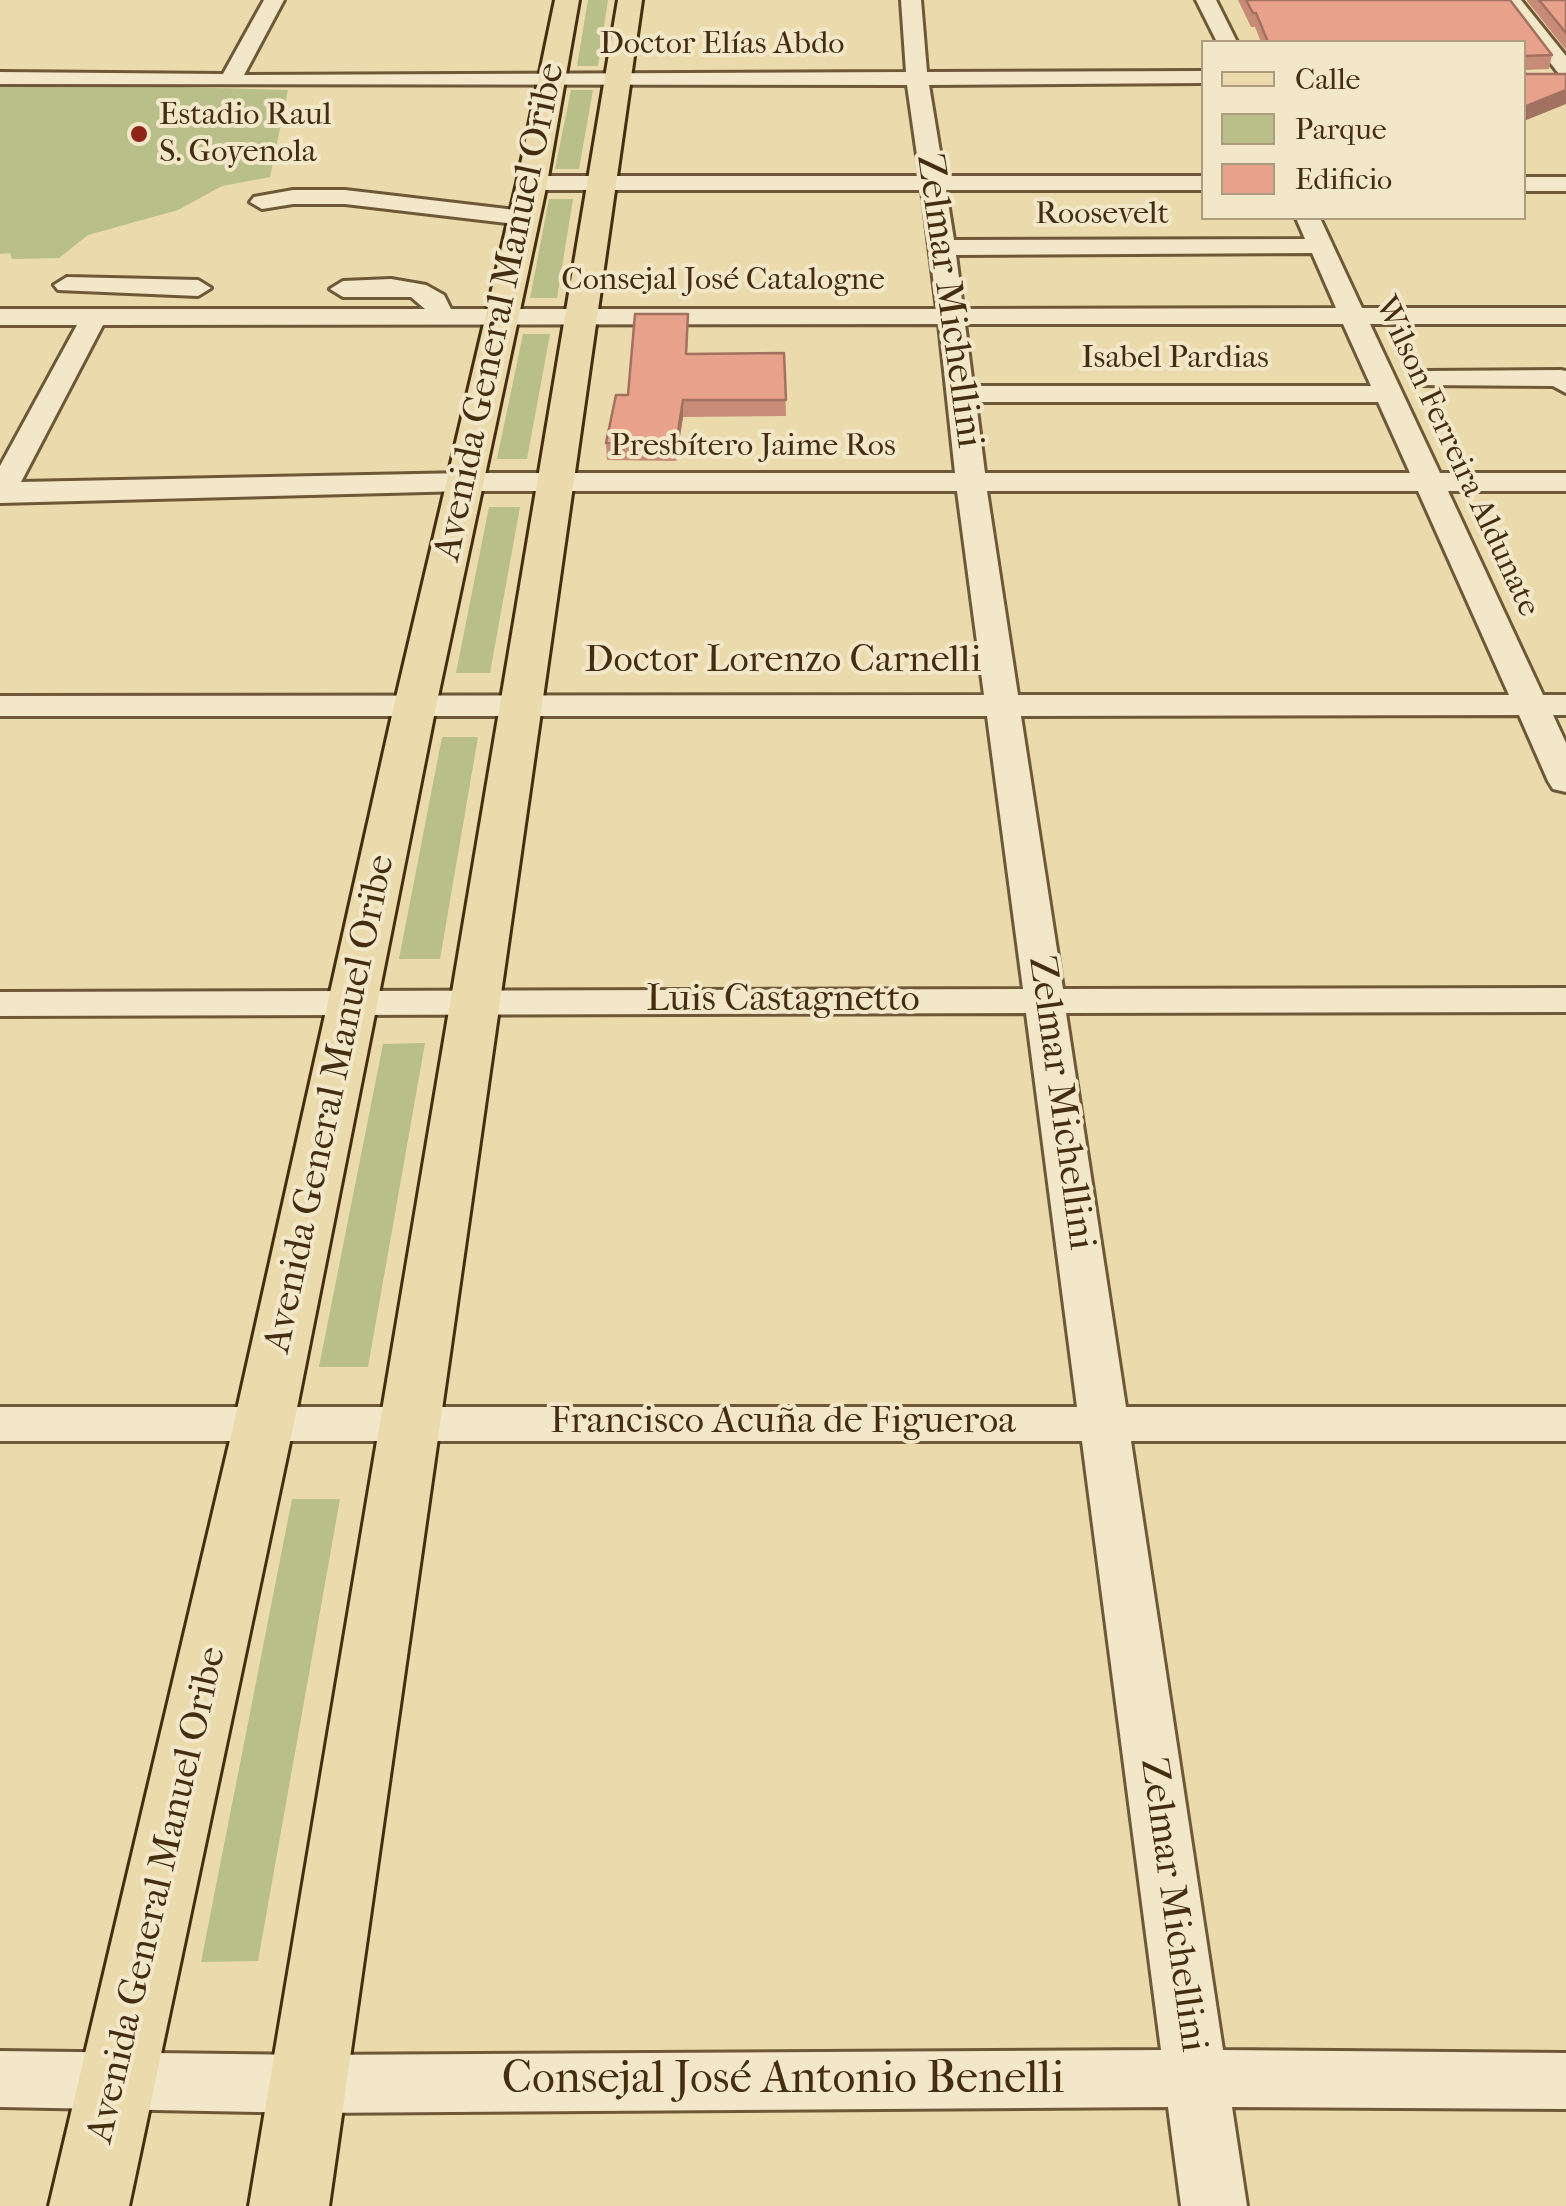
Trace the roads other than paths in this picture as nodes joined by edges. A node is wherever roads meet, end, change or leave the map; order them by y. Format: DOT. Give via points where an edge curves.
graph roads {
  1 [pos="274,0"];
  2 [pos="567,0"];
  3 [pos="630,0"];
  4 [pos="910,0"];
  5 [pos="1206,0"];
  6 [pos="1511,0"];
  7 [pos="1226,40"];
  8 [pos="1566,70"];
  9 [pos="917,76"];
  10 [pos="1201,77"];
  11 [pos="0,78"];
  12 [pos="616,78"];
  13 [pos="552,79"];
  14 [pos="1538,79"];
  15 [pos="1566,79"];
  16 [pos="230,81"];
  17 [pos="600,184"];
  18 [pos="933,184"];
  19 [pos="1201,184"];
  20 [pos="1526,184"];
  21 [pos="1566,184"];
  22 [pos="528,200"];
  23 [pos="262,202"];
  24 [pos="1309,220"];
  25 [pos="1321,246"];
  26 [pos="943,248"];
  27 [pos="82,255"];
  28 [pos="67,285"];
  29 [pos="198,288"];
  30 [pos="343,288"];
  31 [pos="580,316"];
  32 [pos="951,316"];
  33 [pos="1354,316"];
  34 [pos="1566,316"];
  35 [pos="0,317"];
  36 [pos="51,317"];
  37 [pos="94,317"];
  38 [pos="441,317"];
  39 [pos="500,317"];
  40 [pos="1426,379"];
  41 [pos="1566,385"];
  42 [pos="962,394"];
  43 [pos="1387,394"];
  44 [pos="971,481"];
  45 [pos="465,482"];
  46 [pos="1566,482"];
  47 [pos="556,483"];
  48 [pos="1432,484"];
  49 [pos="1,492"];
  50 [pos="520,704"];
  51 [pos="1005,704"];
  52 [pos="1530,705"];
  53 [pos="1566,705"];
  54 [pos="0,706"];
  55 [pos="415,706"];
  56 [pos="1566,781"];
  57 [pos="1566,1000"];
  58 [pos="1046,1001"];
  59 [pos="352,1002"];
  60 [pos="473,1002"];
  61 [pos="0,1004"];
  62 [pos="1103,1422"];
  63 [pos="264,1423"];
  64 [pos="407,1423"];
  65 [pos="0,1424"];
  66 [pos="1566,1424"];
  67 [pos="1196,2078"];
  68 [pos="0,2079"];
  69 [pos="116,2079"];
  70 [pos="1566,2080"];
  71 [pos="309,2084"];
  72 [pos="89,2206"];
  73 [pos="289,2206"];
  74 [pos="1214,2206"];
  1 -- 16 [label="street"];
  2 -- 13 [label="main road, Avenida General Manuel Oribe"];
  3 -- 12 [label="main road, Avenida General Manuel Oribe"];
  4 -- 9 [label="street, Zelmar Michellini"];
  5 -- 7 [label="street"];
  6 -- 8 [label="street"];
  9 -- 10 [label="street, Doctor Elías Abdo"];
  9 -- 12 [label="street, Doctor Elías Abdo"];
  9 -- 18 [label="street, Zelmar Michellini"];
  11 -- 16 [label="street, Doctor Elías Abdo"];
  12 -- 13 [label="street, Doctor Elías Abdo"];
  12 -- 17 [label="main road, Avenida General Manuel Oribe"];
  13 -- 16 [label="street, Doctor Elías Abdo"];
  13 -- 22 [label="main road, Avenida General Manuel Oribe"];
  14 -- 15 [label="street"];
  17 -- 18 [label="street"];
  17 -- 22 [label="street"];
  17 -- 31 [label="main road, Avenida General Manuel Oribe"];
  18 -- 19 [label="street"];
  18 -- 26 [label="street, Zelmar Michellini"];
  20 -- 21 [label="street"];
  22 -- 23 [label="street"];
  22 -- 39 [label="main road, Avenida General Manuel Oribe"];
  24 -- 25 [label="street, Wilson Ferreira Aldunate"];
  25 -- 26 [label="street, Roosevelt"];
  25 -- 33 [label="street, Wilson Ferreira Aldunate"];
  26 -- 32 [label="street, Zelmar Michellini"];
  27 -- 28 [label="street"];
  28 -- 29 [label="street"];
  28 -- 36 [label="street"];
  30 -- 38 [label="street" via="418,290 435,300"];
  31 -- 32 [label="street, Consejal José Catalogne"];
  31 -- 39 [label="street, Consejal José Catalogne"];
  31 -- 47 [label="main road, Avenida General Manuel Oribe"];
  32 -- 33 [label="street, Consejal José Catalogne"];
  32 -- 42 [label="street, Zelmar Michellini"];
  33 -- 34 [label="street, Consejal José Catalogne"];
  33 -- 43 [label="street, Wilson Ferreira Aldunate"];
  35 -- 36 [label="street, Consejal José Catalogne"];
  36 -- 37 [label="street, Consejal José Catalogne"];
  37 -- 38 [label="street, Consejal José Catalogne"];
  37 -- 49 [label="street"];
  38 -- 39 [label="street, Consejal José Catalogne"];
  39 -- 45 [label="main road, Avenida General Manuel Oribe"];
  40 -- 41 [label="street" via="1560,378"];
  42 -- 43 [label="street, Isabel Pardias"];
  42 -- 44 [label="street, Zelmar Michellini"];
  43 -- 48 [label="street, Wilson Ferreira Aldunate"];
  44 -- 47 [label="street, Presbítero Jaime Ros"];
  44 -- 48 [label="street, Presbítero Jaime Ros"];
  44 -- 51 [label="street, Zelmar Michellini"];
  45 -- 47 [label="street, Presbítero Jaime Ros"];
  45 -- 49 [label="street, Presbítero Jaime Ros"];
  45 -- 55 [label="main road, Avenida General Manuel Oribe"];
  46 -- 48 [label="street, Presbítero Jaime Ros"];
  47 -- 50 [label="main road, Avenida General Manuel Oribe"];
  48 -- 52 [label="street, Wilson Ferreira Aldunate"];
  50 -- 51 [label="street, Doctor Lorenzo Carnelli"];
  50 -- 55 [label="street, Doctor Lorenzo Carnelli"];
  50 -- 60 [label="main road, Avenida General Manuel Oribe"];
  51 -- 52 [label="street, Doctor Lorenzo Carnelli"];
  51 -- 58 [label="street, Zelmar Michellini"];
  52 -- 53 [label="street, Doctor Lorenzo Carnelli"];
  52 -- 56 [label="street, Wilson Ferreira Aldunate"];
  54 -- 55 [label="street, Doctor Lorenzo Carnelli"];
  55 -- 59 [label="main road, Avenida General Manuel Oribe"];
  57 -- 58 [label="street, Luis Castagnetto"];
  58 -- 60 [label="street, Luis Castagnetto"];
  58 -- 62 [label="street, Zelmar Michellini"];
  59 -- 60 [label="street, Luis Castagnetto"];
  59 -- 61 [label="street, Luis Castagnetto"];
  59 -- 63 [label="main road, Avenida General Manuel Oribe"];
  60 -- 64 [label="main road, Avenida General Manuel Oribe"];
  62 -- 64 [label="street, Francisco Acuña de Figueroa"];
  62 -- 66 [label="street, Francisco Acuña de Figueroa"];
  62 -- 67 [label="street, Zelmar Michellini"];
  63 -- 64 [label="street, Francisco Acuña de Figueroa"];
  63 -- 65 [label="street, Francisco Acuña de Figueroa"];
  63 -- 69 [label="main road, Avenida General Manuel Oribe"];
  64 -- 71 [label="main road, Avenida General Manuel Oribe"];
  67 -- 70 [label="street, Consejal José Antonio Benelli"];
  67 -- 71 [label="street, Consejal José Antonio Benelli"];
  67 -- 74 [label="street, Zelmar Michellini"];
  68 -- 69 [label="street, Consejal José Antonio Benelli"];
  69 -- 71 [label="street, Consejal José Antonio Benelli"];
  69 -- 72 [label="main road, Avenida General Manuel Oribe"];
  71 -- 73 [label="main road, Avenida General Manuel Oribe"];
}
